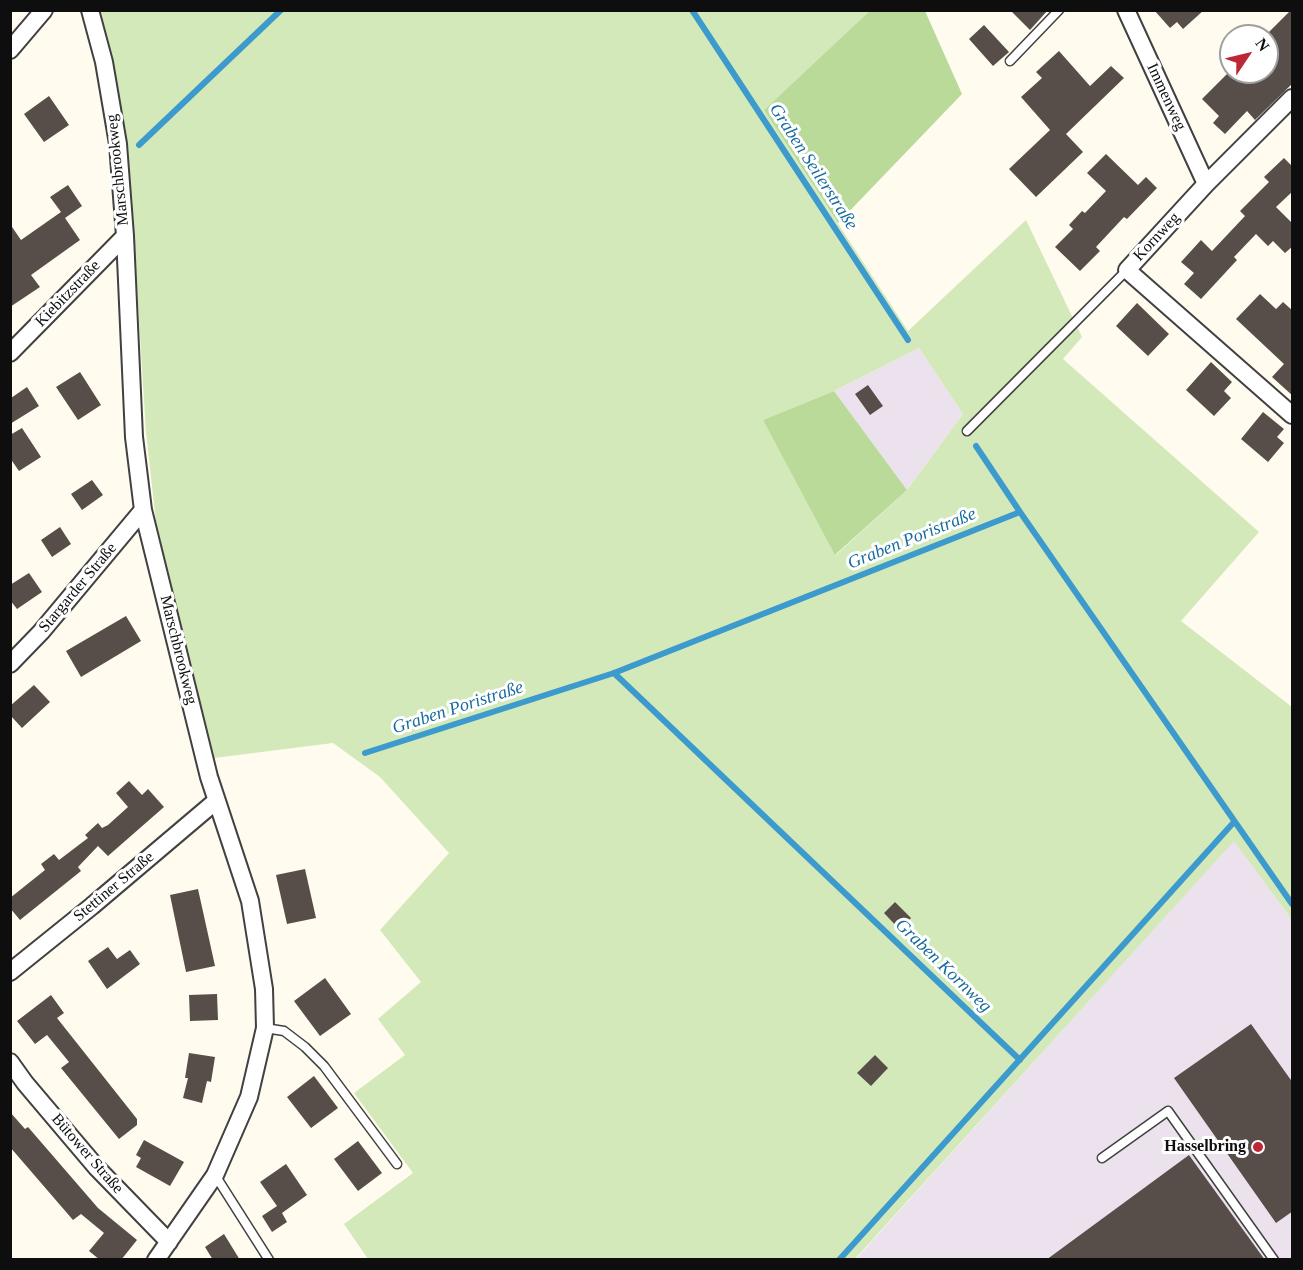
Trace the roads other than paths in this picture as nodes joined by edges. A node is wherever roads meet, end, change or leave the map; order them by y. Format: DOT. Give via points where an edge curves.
graph roads {
  1 [pos="44,10"];
  2 [pos="90,10"];
  3 [pos="1059,10"];
  4 [pos="1126,10"];
  5 [pos="10,51"];
  6 [pos="1010,61"];
  7 [pos="1293,98"];
  8 [pos="1206,184"];
  9 [pos="125,236"];
  10 [pos="1127,270"];
  11 [pos="10,353"];
  12 [pos="1293,415"];
  13 [pos="967,431"];
  14 [pos="143,510"];
  15 [pos="10,664"];
  16 [pos="216,801"];
  17 [pos="10,972"];
  18 [pos="265,1028"];
  19 [pos="10,1062"];
  20 [pos="1102,1158"];
  21 [pos="397,1164"];
  22 [pos="215,1175"];
  23 [pos="169,1242"];
  24 [pos="156,1260"];
  25 [pos="269,1260"];
  26 [pos="1274,1260"];
  1 -- 5 [label="street"];
  2 -- 9 [label="street, Marschbrookweg" via="104,62 118,144"];
  3 -- 6 [label="lane"];
  4 -- 8 [label="street, Immenweg"];
  7 -- 8 [label="street, Kornweg"];
  8 -- 10 [label="street, Kornweg"];
  9 -- 11 [label="street, Kiebitzstraße"];
  9 -- 14 [label="street, Marschbrookweg" via="134,437"];
  10 -- 12 [label="street, Kornweg"];
  10 -- 13 [label="lane"];
  14 -- 15 [label="street, Stargarder Straße"];
  14 -- 16 [label="street, Marschbrookweg"];
  16 -- 17 [label="street, Stettiner Straße"];
  16 -- 18 [label="street, Marschbrookweg" via="250,901"];
  18 -- 21 [label="lane" via="285,1031 324,1066"];
  18 -- 22 [label="street, Marschbrookweg" via="249,1097"];
  19 -- 23 [label="street, Bütower Straße" via="97,1168"];
  20 -- 26 [label="lane" via="1168,1111"];
  22 -- 23 [label="street, Marschbrookweg"];
  22 -- 25 [label="lane"];
  23 -- 24 [label="street, Marschbrookweg"];
}
